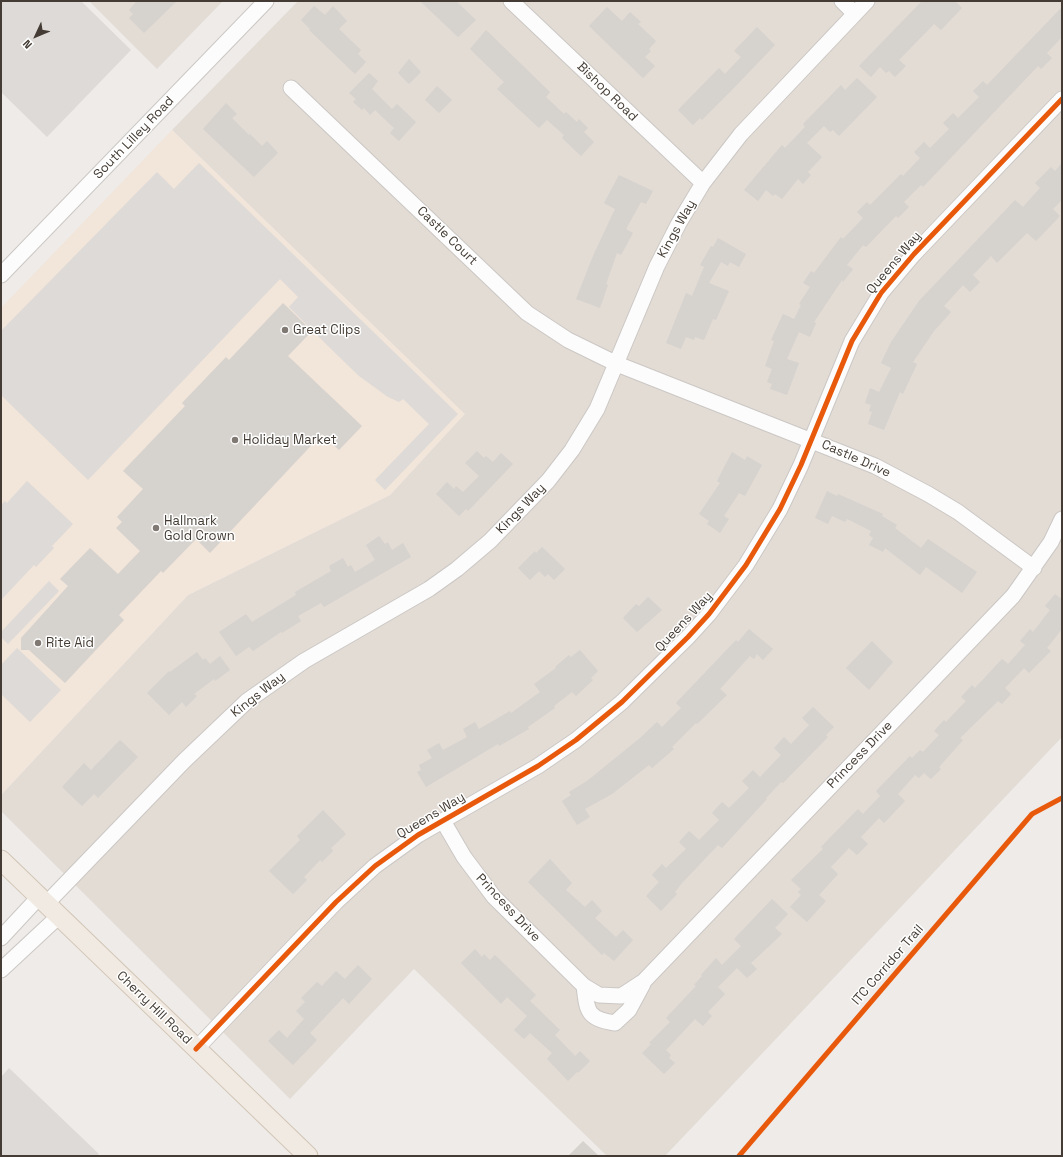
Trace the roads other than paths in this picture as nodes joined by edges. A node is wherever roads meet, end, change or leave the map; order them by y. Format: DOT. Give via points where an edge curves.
graph roads {
  1 [pos="266,1"];
  2 [pos="511,1"];
  3 [pos="842,1"];
  4 [pos="867,1"];
  5 [pos="855,14"];
  6 [pos="291,88"];
  7 [pos="1062,99"];
  8 [pos="703,184"];
  9 [pos="1,275"];
  10 [pos="617,364"];
  11 [pos="811,439"];
  12 [pos="1062,519"];
  13 [pos="1034,568"];
  14 [pos="443,821"];
  15 [pos="1,860"];
  16 [pos="48,906"];
  17 [pos="1,938"];
  18 [pos="1,970"];
  19 [pos="644,981"];
  20 [pos="584,986"];
  21 [pos="196,1049"];
  22 [pos="308,1156"];
  1 -- 9 [label="street, South Lilley Road"];
  2 -- 8 [label="street, Bishop Road"];
  3 -- 5 [label="street"];
  4 -- 5 [label="street, Kings Way"];
  5 -- 8 [label="street, Kings Way" via="746,129"];
  6 -- 10 [label="street, Castle Court" via="527,313 568,340"];
  7 -- 11 [label="street, Queens Way" via="914,254 881,293 852,341"];
  8 -- 10 [label="street, Kings Way" via="657,266"];
  10 -- 11 [label="street, Castle Drive"];
  10 -- 16 [label="street, Kings Way" via="598,409 572,450 548,481 490,541 458,569 429,589 304,661 247,701 184,761"];
  11 -- 13 [label="street, Castle Drive" via="874,466 928,494 988,532"];
  11 -- 14 [label="street, Queens Way" via="780,509 763,540 728,590 688,637 622,702 576,740 538,766"];
  12 -- 13 [label="street, Princess Drive"];
  13 -- 19 [label="street, Princess Drive" via="1013,596"];
  14 -- 20 [label="street, Princess Drive" via="464,857 494,897"];
  14 -- 21 [label="street, Queens Way" via="396,850 355,884"];
  15 -- 16 [label="main road, Cherry Hill Road"];
  16 -- 17 [label="street"];
  16 -- 18 [label="street"];
  16 -- 21 [label="main road, Cherry Hill Road"];
  19 -- 20 [label="street, Princess Drive" via="621,996 599,995"];
  19 -- 20 [label="street, Princess Drive" via="629,1010 615,1023 602,1021 591,1015 586,1008"];
  21 -- 22 [label="main road, Cherry Hill Road"];
}
